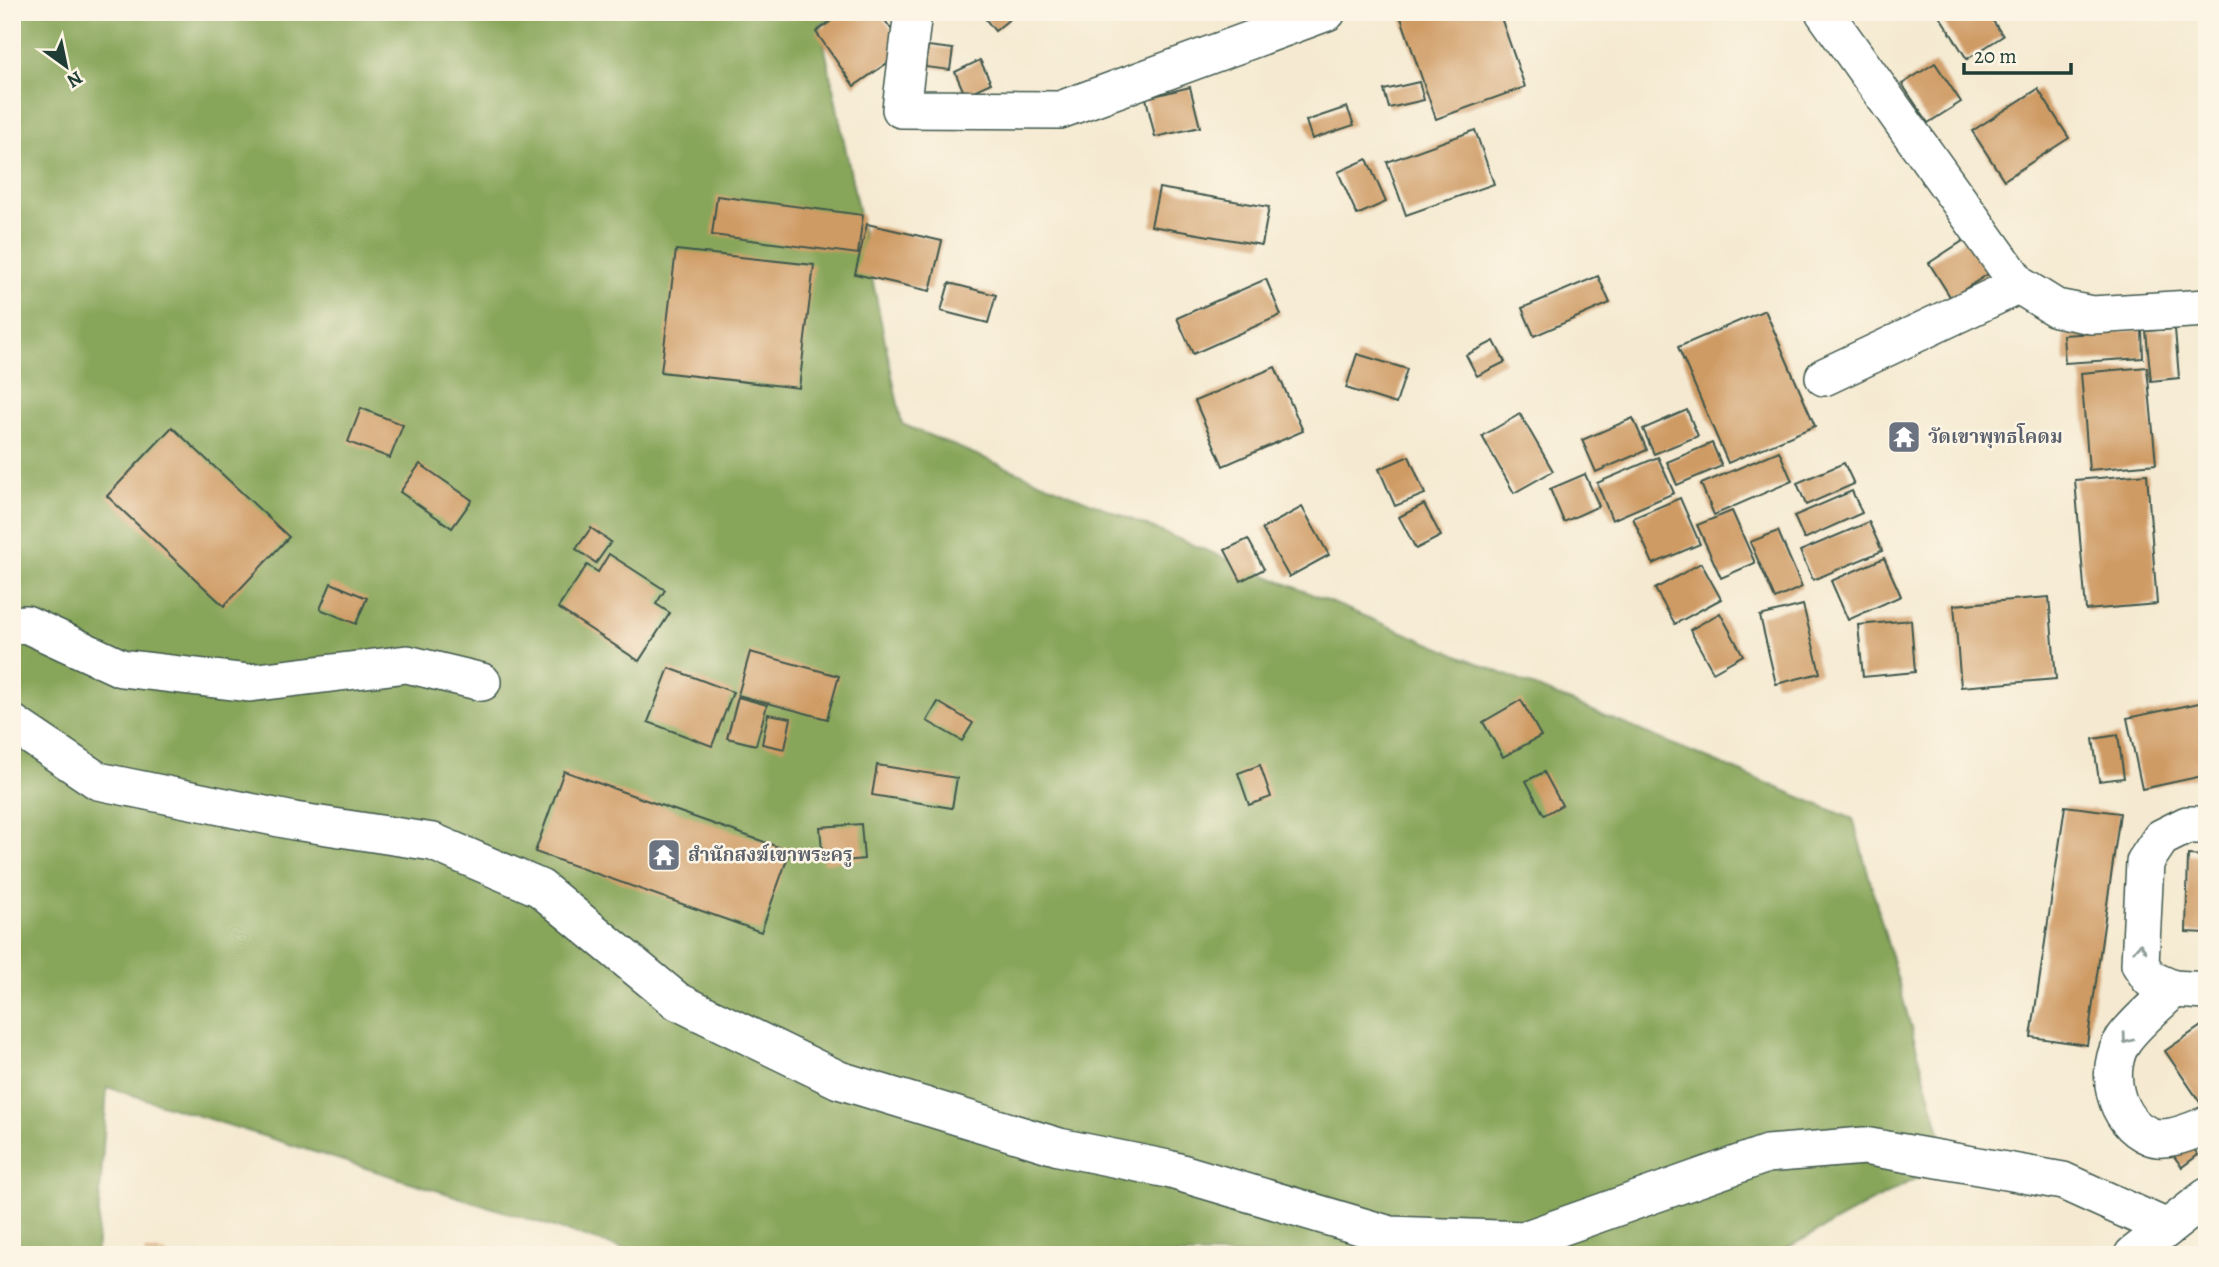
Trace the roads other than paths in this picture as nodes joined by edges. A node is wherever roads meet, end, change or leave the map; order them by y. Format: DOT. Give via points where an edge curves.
graph roads {
  1 [pos="914,12"];
  2 [pos="1327,12"];
  3 [pos="1824,12"];
  4 [pos="2020,285"];
  5 [pos="2207,309"];
  6 [pos="1824,377"];
  7 [pos="12,625"];
  8 [pos="482,682"];
  9 [pos="12,723"];
  10 [pos="2207,825"];
  11 [pos="2190,990"];
  12 [pos="2207,1125"];
  13 [pos="2207,1197"];
  14 [pos="2166,1228"];
  15 [pos="2133,1255"];
  1 -- 2 [label="street" via="901,109 1060,110"];
  3 -- 4 [label="street"];
  4 -- 5 [label="street" via="2056,308 2092,315"];
  4 -- 6 [label="street"];
  7 -- 8 [label="street" via="26,624 121,668 249,683 407,664"];
  9 -- 14 [label="street" via="98,781 294,821 433,842 541,888 677,1001 839,1080 1059,1147 1168,1169 1390,1235 1524,1240 1767,1154 1864,1146 2063,1181"];
  11 -- 10 [label="street, one-way" via="2150,979 2140,964 2145,862 2161,838 2187,825"];
  11 -- 12 [label="street, one-way" via="2123,1040 2112,1070 2116,1098 2133,1126 2151,1137 2176,1136"];
  13 -- 14 [label="street"];
  14 -- 15 [label="street"];
}
